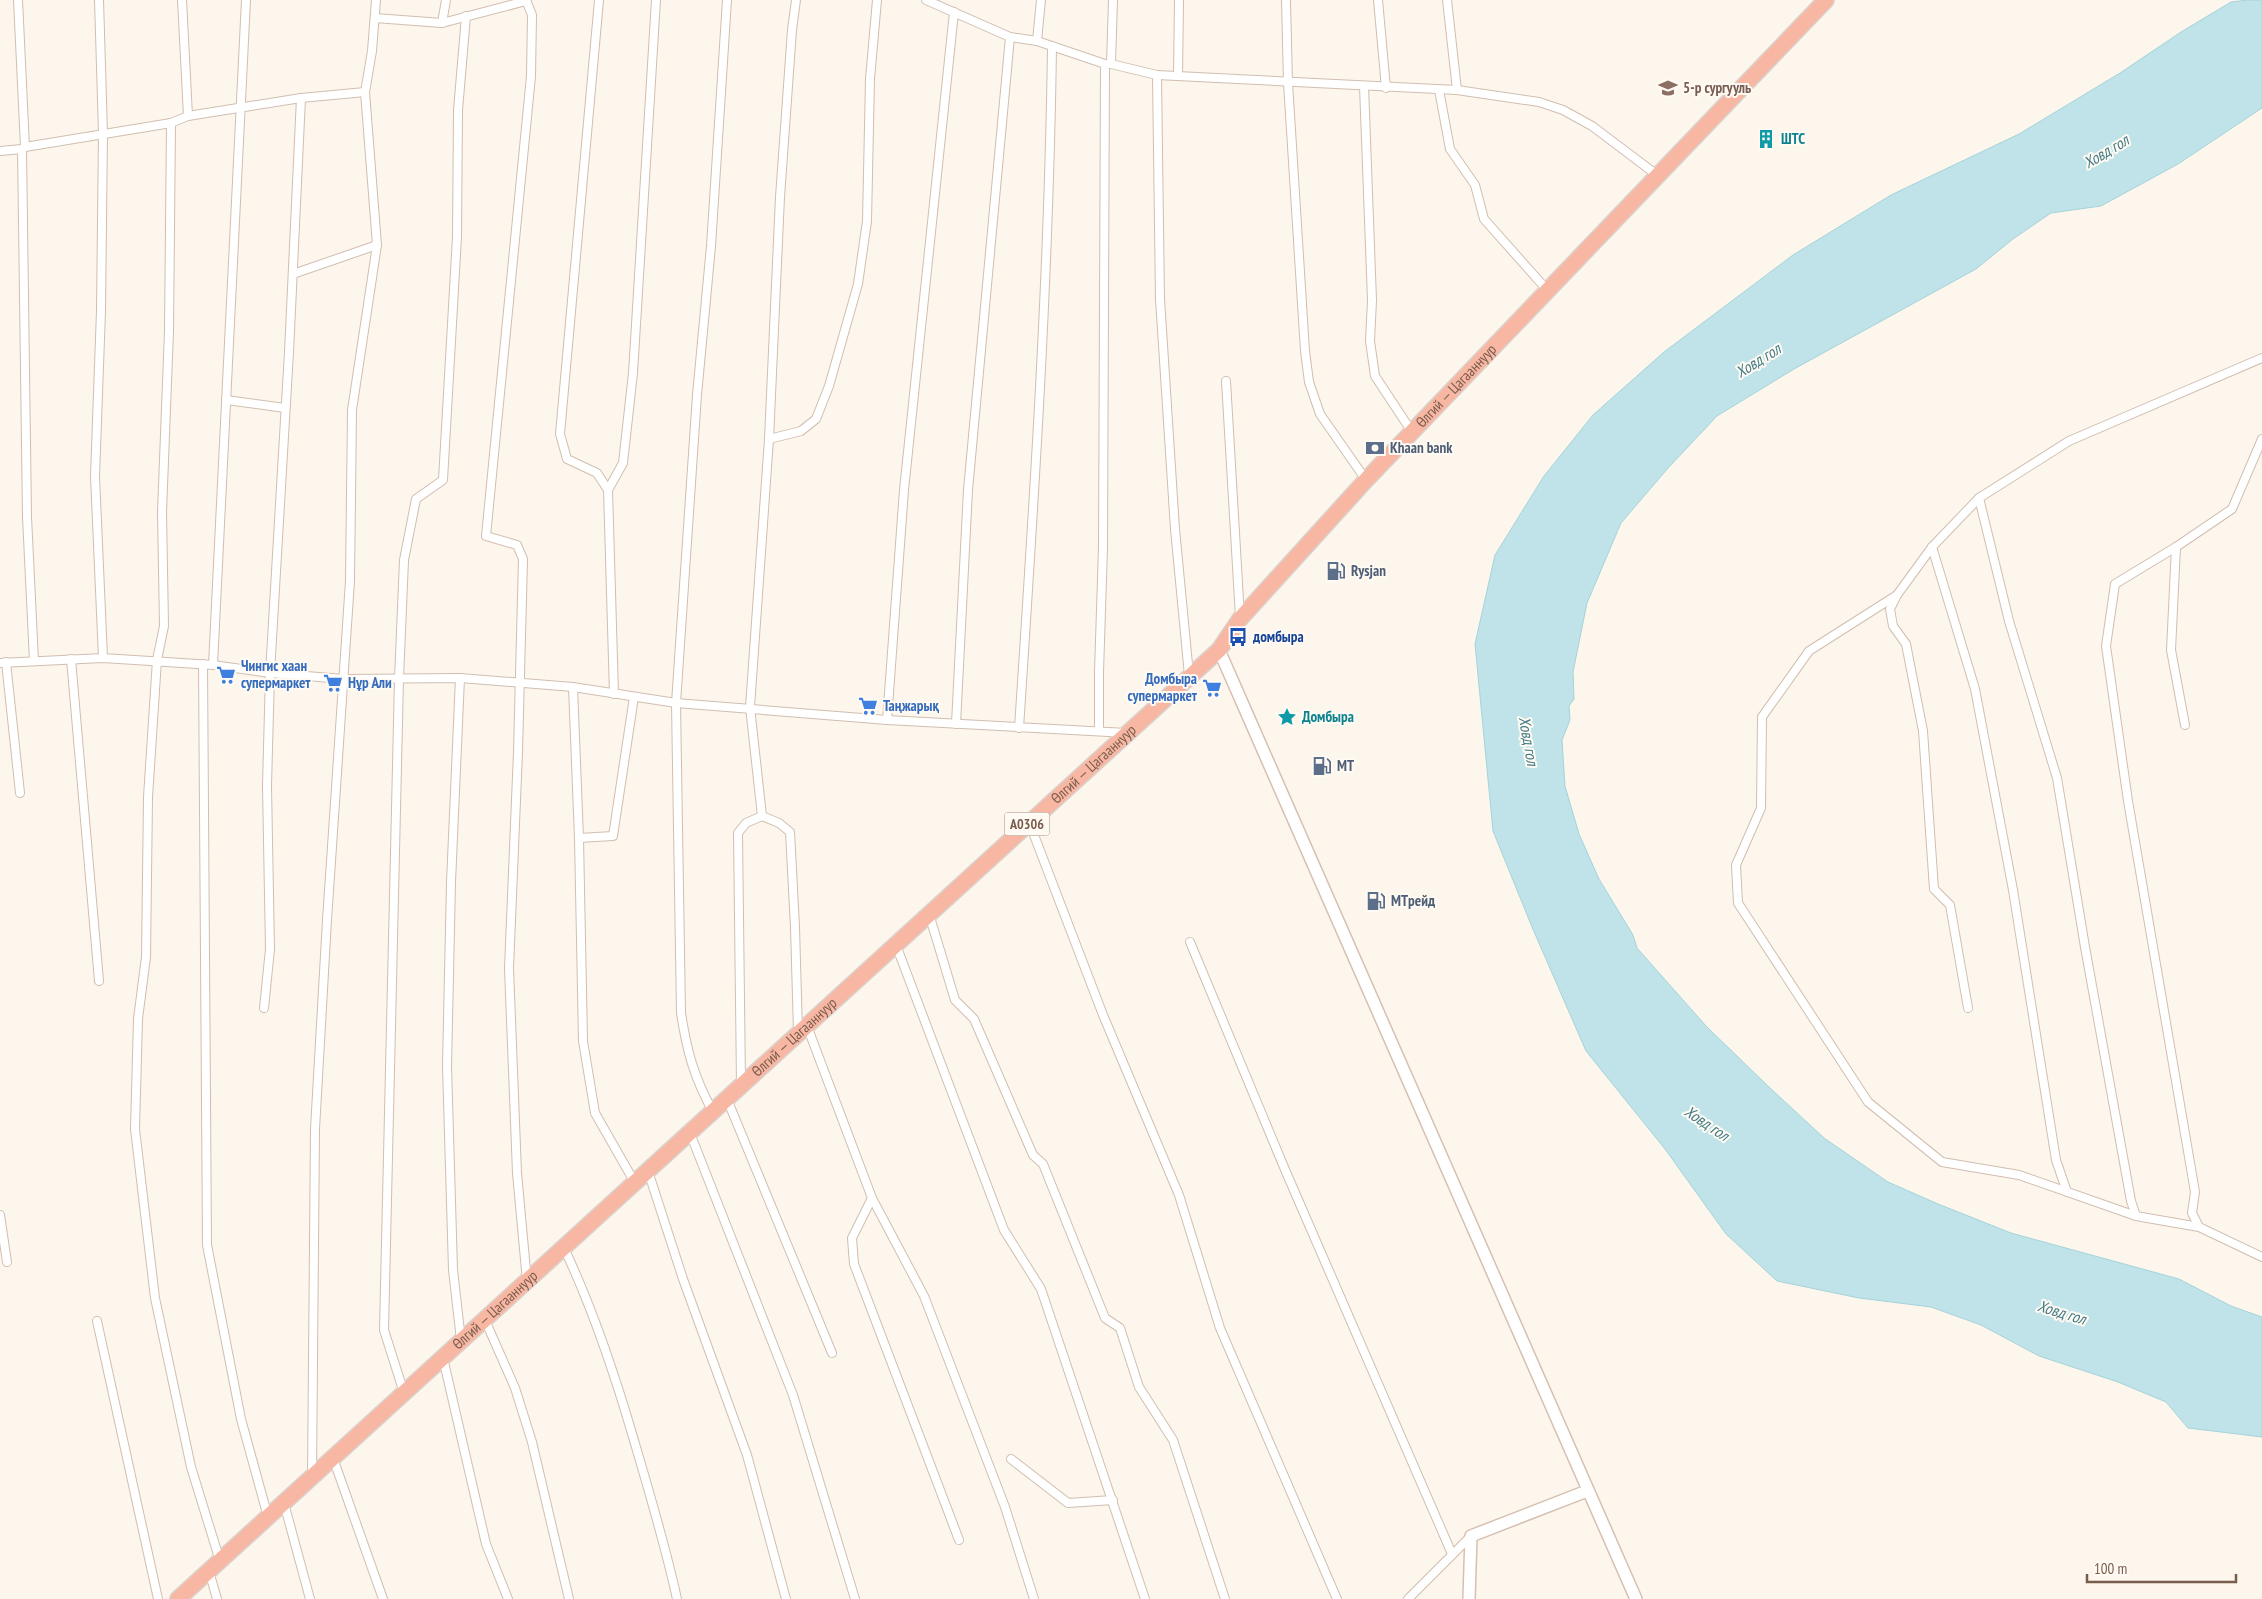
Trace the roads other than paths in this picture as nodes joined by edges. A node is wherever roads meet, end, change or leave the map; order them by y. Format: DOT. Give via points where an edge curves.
graph roads {
  1 [pos="18,0"];
  2 [pos="99,0"];
  3 [pos="182,0"];
  4 [pos="246,0"];
  5 [pos="376,0"];
  6 [pos="446,0"];
  7 [pos="526,0"];
  8 [pos="599,0"];
  9 [pos="656,0"];
  10 [pos="727,0"];
  11 [pos="796,0"];
  12 [pos="877,0"];
  13 [pos="1041,0"];
  14 [pos="1113,0"];
  15 [pos="1179,0"];
  16 [pos="1286,0"];
  17 [pos="1378,0"];
  18 [pos="1447,0"];
  19 [pos="1826,0"];
  20 [pos="930,1"];
  21 [pos="954,12"];
  22 [pos="466,16"];
  23 [pos="375,18"];
  24 [pos="442,23"];
  25 [pos="1010,37"];
  26 [pos="1037,41"];
  27 [pos="1052,46"];
  28 [pos="1108,64"];
  29 [pos="1157,75"];
  30 [pos="1178,76"];
  31 [pos="1288,82"];
  32 [pos="1364,86"];
  33 [pos="1386,88"];
  34 [pos="1439,90"];
  35 [pos="1457,90"];
  36 [pos="366,92"];
  37 [pos="301,98"];
  38 [pos="240,109"];
  39 [pos="188,116"];
  40 [pos="171,123"];
  41 [pos="103,133"];
  42 [pos="24,148"];
  43 [pos="0,151"];
  44 [pos="1657,175"];
  45 [pos="377,245"];
  46 [pos="293,274"];
  47 [pos="1548,291"];
  48 [pos="2262,358"];
  49 [pos="1226,380"];
  50 [pos="226,400"];
  51 [pos="286,408"];
  52 [pos="1412,432"];
  53 [pos="2262,438"];
  54 [pos="770,439"];
  55 [pos="1366,480"];
  56 [pos="608,490"];
  57 [pos="1980,498"];
  58 [pos="1932,547"];
  59 [pos="2176,547"];
  60 [pos="1897,595"];
  61 [pos="1240,619"];
  62 [pos="1219,650"];
  63 [pos="103,658"];
  64 [pos="71,659"];
  65 [pos="34,660"];
  66 [pos="158,660"];
  67 [pos="3,663"];
  68 [pos="203,664"];
  69 [pos="212,664"];
  70 [pos="270,673"];
  71 [pos="1189,675"];
  72 [pos="460,678"];
  73 [pos="399,679"];
  74 [pos="343,680"];
  75 [pos="520,682"];
  76 [pos="573,687"];
  77 [pos="614,694"];
  78 [pos="634,697"];
  79 [pos="676,702"];
  80 [pos="750,707"];
  81 [pos="887,720"];
  82 [pos="956,724"];
  83 [pos="2185,725"];
  84 [pos="1019,728"];
  85 [pos="1099,730"];
  86 [pos="1127,732"];
  87 [pos="20,793"];
  88 [pos="762,816"];
  89 [pos="1029,822"];
  90 [pos="579,838"];
  91 [pos="929,914"];
  92 [pos="1190,942"];
  93 [pos="896,944"];
  94 [pos="99,981"];
  95 [pos="264,1008"];
  96 [pos="1968,1008"];
  97 [pos="803,1030"];
  98 [pos="741,1086"];
  99 [pos="727,1099"];
  100 [pos="713,1112"];
  101 [pos="690,1132"];
  102 [pos="648,1171"];
  103 [pos="635,1182"];
  104 [pos="2067,1192"];
  105 [pos="872,1198"];
  106 [pos="0,1215"];
  107 [pos="2136,1216"];
  108 [pos="2199,1227"];
  109 [pos="564,1248"];
  110 [pos="2262,1257"];
  111 [pos="7,1262"];
  112 [pos="527,1281"];
  113 [pos="485,1320"];
  114 [pos="97,1321"];
  115 [pos="461,1341"];
  116 [pos="832,1353"];
  117 [pos="443,1358"];
  118 [pos="404,1393"];
  119 [pos="333,1458"];
  120 [pos="1011,1459"];
  121 [pos="312,1478"];
  122 [pos="1587,1490"];
  123 [pos="1113,1500"];
  124 [pos="284,1503"];
  125 [pos="268,1517"];
  126 [pos="1471,1536"];
  127 [pos="959,1540"];
  128 [pos="1452,1554"];
  129 [pos="215,1566"];
  130 [pos="158,1599"];
  131 [pos="178,1599"];
  132 [pos="217,1599"];
  133 [pos="310,1599"];
  134 [pos="383,1599"];
  135 [pos="508,1599"];
  136 [pos="569,1599"];
  137 [pos="678,1599"];
  138 [pos="786,1599"];
  139 [pos="855,1599"];
  140 [pos="1034,1599"];
  141 [pos="1145,1599"];
  142 [pos="1225,1599"];
  143 [pos="1337,1599"];
  144 [pos="1408,1599"];
  145 [pos="1469,1599"];
  146 [pos="1636,1599"];
  1 -- 42 [label="street"];
  2 -- 41 [label="street"];
  3 -- 39 [label="street"];
  4 -- 38 [label="street"];
  5 -- 23 [label="street"];
  6 -- 24 [label="street"];
  7 -- 22 [label="street"];
  7 -- 75 [label="street" via="532,15 531,76 486,536 517,545 523,559"];
  8 -- 56 [label="street" via="560,434 567,459 597,473"];
  9 -- 56 [label="street" via="633,373 623,463"];
  10 -- 79 [label="street"];
  11 -- 54 [label="street" via="780,197"];
  12 -- 54 [label="street" via="870,79 867,222 858,284 829,386 816,419 800,431"];
  13 -- 26 [label="street"];
  14 -- 28 [label="street"];
  15 -- 30 [label="street"];
  16 -- 31 [label="street"];
  17 -- 33 [label="street"];
  18 -- 35 [label="street"];
  19 -- 44 [label="highway, Өлгий — Цагааннуур / A0306"];
  20 -- 21 [label="street"];
  21 -- 25 [label="street"];
  21 -- 81 [label="street" via="905,480"];
  22 -- 24 [label="street"];
  22 -- 73 [label="street" via="458,110 457,237 442,480 416,499 404,560"];
  23 -- 24 [label="street"];
  23 -- 36 [label="street"];
  25 -- 26 [label="street"];
  25 -- 82 [label="street" via="968,490"];
  26 -- 27 [label="street"];
  27 -- 28 [label="street"];
  27 -- 84 [label="street" via="1040,397"];
  28 -- 29 [label="street"];
  28 -- 85 [label="street"];
  29 -- 30 [label="street"];
  29 -- 71 [label="street" via="1160,299 1175,528"];
  30 -- 31 [label="street"];
  31 -- 32 [label="street"];
  31 -- 55 [label="street" via="1309,382 1320,414"];
  32 -- 33 [label="street"];
  32 -- 52 [label="street" via="1372,300 1370,341 1375,376"];
  33 -- 34 [label="street"];
  34 -- 35 [label="street"];
  34 -- 47 [label="street" via="1450,148 1475,185 1484,219"];
  35 -- 44 [label="street" via="1539,102 1563,110 1592,126"];
  36 -- 37 [label="street"];
  36 -- 45 [label="street"];
  37 -- 38 [label="street"];
  37 -- 46 [label="street"];
  38 -- 39 [label="street"];
  38 -- 50 [label="street"];
  39 -- 40 [label="street"];
  40 -- 41 [label="street"];
  40 -- 66 [label="street" via="169,331 162,512 164,626"];
  41 -- 42 [label="street"];
  41 -- 63 [label="street" via="95,476"];
  42 -- 43 [label="street"];
  42 -- 65 [label="street" via="27,507"];
  44 -- 47 [label="highway, Өлгий — Цагааннуур / A0306"];
  45 -- 46 [label="street"];
  45 -- 74 [label="street" via="352,410 350,581"];
  46 -- 51 [label="street"];
  47 -- 52 [label="highway, Өлгий — Цагааннуур / A0306"];
  48 -- 57 [label="street" via="2069,440"];
  49 -- 61 [label="street"];
  50 -- 51 [label="street"];
  50 -- 69 [label="street"];
  51 -- 70 [label="street"];
  52 -- 55 [label="highway, Өлгий — Цагааннуур / A0306"];
  53 -- 59 [label="street" via="2232,509"];
  54 -- 80 [label="street"];
  55 -- 61 [label="highway, Өлгий — Цагааннуур / A0306"];
  56 -- 77 [label="street"];
  57 -- 58 [label="street"];
  57 -- 107 [label="street" via="2009,620 2057,778 2095,1006"];
  58 -- 60 [label="street"];
  58 -- 104 [label="street" via="1975,689 2013,890 2056,1160"];
  59 -- 83 [label="street" via="2171,650"];
  59 -- 108 [label="street" via="2115,584 2106,646 2128,801 2195,1192 2192,1213"];
  60 -- 96 [label="street" via="1890,609 1893,626 1906,644 1923,731 1934,888 1950,905"];
  60 -- 104 [label="street" via="1808,651 1762,717 1761,808 1736,865 1738,903 1868,1102 1942,1162 2019,1174"];
  61 -- 62 [label="highway, Өлгий — Цагааннуур / A0306"];
  62 -- 71 [label="highway, Өлгий — Цагааннуур / A0306"];
  62 -- 122 [label="street"];
  63 -- 64 [label="street"];
  63 -- 66 [label="street"];
  64 -- 65 [label="street"];
  64 -- 94 [label="street"];
  65 -- 67 [label="street"];
  66 -- 68 [label="street"];
  66 -- 129 [label="street" via="148,797 146,957 138,1019 135,1129 155,1298"];
  67 -- 87 [label="street"];
  68 -- 69 [label="street"];
  68 -- 125 [label="street" via="207,1244 241,1419"];
  69 -- 70 [label="street"];
  70 -- 74 [label="street"];
  70 -- 95 [label="street" via="267,786 270,950"];
  71 -- 86 [label="highway, Өлгий — Цагааннуур / A0306"];
  72 -- 73 [label="street"];
  72 -- 75 [label="street"];
  72 -- 115 [label="street" via="447,1066 452,1270"];
  73 -- 74 [label="street"];
  73 -- 118 [label="street" via="384,1330"];
  74 -- 121 [label="street" via="315,1129"];
  75 -- 76 [label="street"];
  75 -- 112 [label="street" via="509,968 517,1173"];
  76 -- 77 [label="street"];
  76 -- 90 [label="street"];
  77 -- 78 [label="street"];
  78 -- 79 [label="street"];
  78 -- 90 [label="street" via="613,836"];
  79 -- 80 [label="street"];
  79 -- 100 [label="street" via="681,1013 686,1047 696,1080"];
  80 -- 81 [label="street"];
  80 -- 88 [label="street"];
  81 -- 82 [label="street"];
  82 -- 84 [label="street"];
  84 -- 85 [label="street"];
  85 -- 86 [label="street"];
  86 -- 89 [label="highway, Өлгий — Цагааннуур / A0306"];
  88 -- 97 [label="street" via="790,832"];
  88 -- 98 [label="street" via="746,823 738,833"];
  89 -- 91 [label="highway, Өлгий — Цагааннуур / A0306"];
  89 -- 143 [label="street" via="1179,1196 1220,1328"];
  90 -- 103 [label="street" via="582,1042 595,1113"];
  91 -- 93 [label="highway, Өлгий — Цагааннуур / A0306"];
  91 -- 142 [label="street" via="955,1000 974,1019 1033,1155 1044,1164 1105,1318 1120,1328 1139,1387 1173,1440"];
  92 -- 128 [label="street"];
  93 -- 97 [label="highway, Өлгий — Цагааннуур / A0306"];
  93 -- 123 [label="street" via="1004,1230 1041,1289"];
  97 -- 98 [label="highway, Өлгий — Цагааннуур / A0306"];
  97 -- 105 [label="street"];
  98 -- 99 [label="highway, Өлгий — Цагааннуур / A0306"];
  99 -- 100 [label="highway, Өлгий — Цагааннуур / A0306"];
  99 -- 116 [label="street"];
  100 -- 101 [label="highway, Өлгий — Цагааннуур / A0306"];
  101 -- 102 [label="highway, Өлгий — Цагааннуур / A0306"];
  101 -- 139 [label="street" via="793,1395"];
  102 -- 103 [label="highway, Өлгий — Цагааннуур / A0306"];
  102 -- 138 [label="street" via="683,1279 747,1455"];
  103 -- 109 [label="highway, Өлгий — Цагааннуур / A0306"];
  104 -- 107 [label="street"];
  105 -- 127 [label="street" via="852,1238 854,1264"];
  105 -- 140 [label="street" via="924,1296 1005,1507"];
  106 -- 111 [label="street"];
  107 -- 108 [label="street"];
  108 -- 110 [label="street"];
  109 -- 112 [label="highway, Өлгий — Цагааннуур / A0306"];
  109 -- 137 [label="street" via="586,1294 616,1379"];
  112 -- 113 [label="highway, Өлгий — Цагааннуур / A0306"];
  113 -- 115 [label="highway, Өлгий — Цагааннуур / A0306"];
  113 -- 136 [label="street" via="515,1388 532,1442"];
  114 -- 130 [label="street"];
  115 -- 117 [label="highway, Өлгий — Цагааннуур / A0306"];
  117 -- 118 [label="highway, Өлгий — Цагааннуур / A0306"];
  117 -- 135 [label="street" via="486,1544"];
  118 -- 119 [label="highway, Өлгий — Цагааннуур / A0306"];
  119 -- 121 [label="highway, Өлгий — Цагааннуур / A0306"];
  119 -- 134 [label="street"];
  120 -- 123 [label="street" via="1068,1503"];
  121 -- 124 [label="highway, Өлгий — Цагааннуур / A0306"];
  122 -- 126 [label="street"];
  122 -- 146 [label="street"];
  123 -- 141 [label="street"];
  124 -- 125 [label="highway, Өлгий — Цагааннуур / A0306"];
  124 -- 133 [label="street"];
  125 -- 129 [label="highway, Өлгий — Цагааннуур / A0306"];
  126 -- 128 [label="street"];
  126 -- 145 [label="street"];
  128 -- 144 [label="street"];
  129 -- 131 [label="highway, Өлгий — Цагааннуур / A0306"];
  129 -- 132 [label="street"];
}
